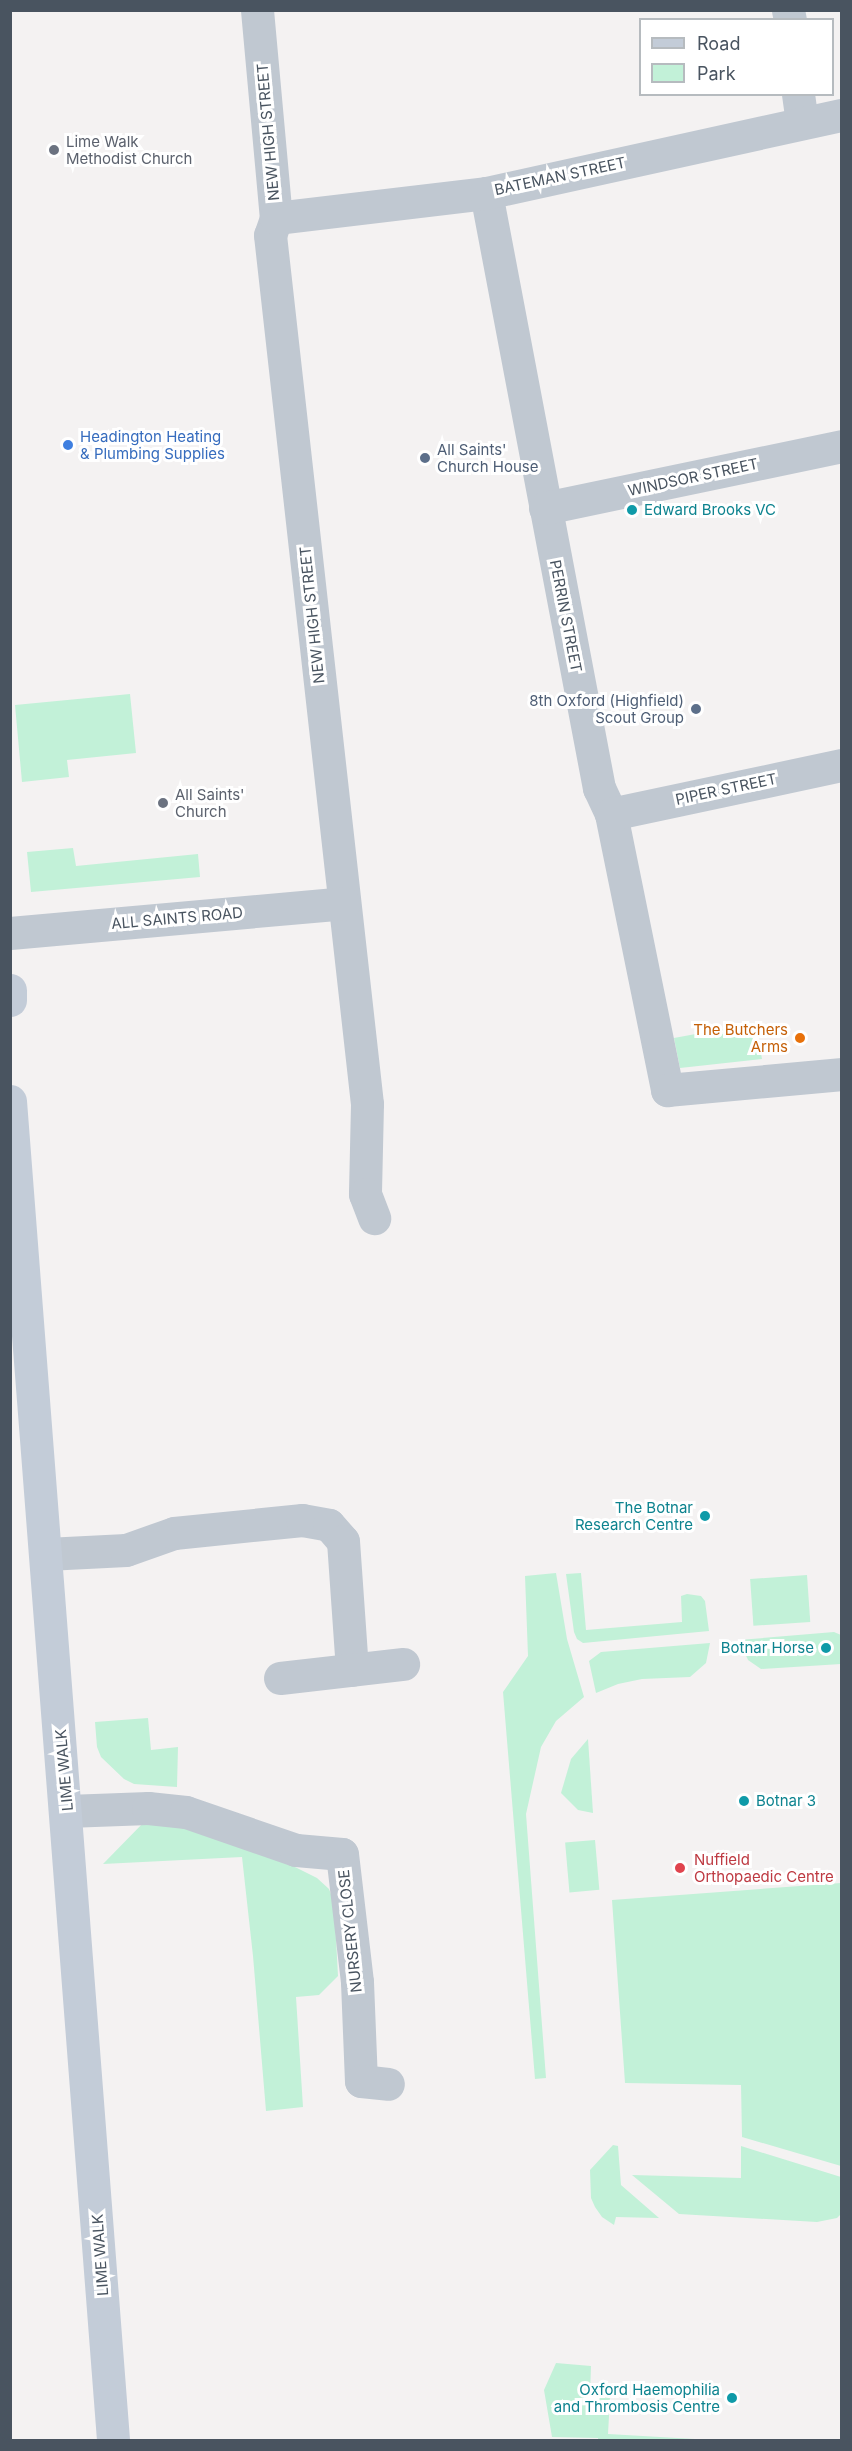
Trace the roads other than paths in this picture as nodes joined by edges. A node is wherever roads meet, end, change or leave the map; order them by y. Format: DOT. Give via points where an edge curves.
graph roads {
  1 [pos="257,10"];
  2 [pos="800,109"];
  3 [pos="842,115"];
  4 [pos="486,192"];
  5 [pos="276,218"];
  6 [pos="842,446"];
  7 [pos="545,508"];
  8 [pos="842,765"];
  9 [pos="611,814"];
  10 [pos="344,903"];
  11 [pos="10,933"];
  12 [pos="10,990"];
  13 [pos="10,1000"];
  14 [pos="842,1074"];
  15 [pos="10,1101"];
  16 [pos="374,1218"];
  17 [pos="46,1554"];
  18 [pos="404,1664"];
  19 [pos="352,1670"];
  20 [pos="280,1678"];
  21 [pos="67,1811"];
  22 [pos="388,2084"];
  23 [pos="113,2440"];
  1 -- 5 [label="street, NEW HIGH STREET"];
  2 -- 3 [label="street, BATEMAN STREET"];
  2 -- 4 [label="street, BATEMAN STREET"];
  4 -- 5 [label="street, BATEMAN STREET"];
  4 -- 7 [label="street, PERRIN STREET"];
  5 -- 10 [label="street, NEW HIGH STREET" via="270,235"];
  6 -- 7 [label="street, WINDSOR STREET"];
  7 -- 9 [label="street, PERRIN STREET" via="599,788"];
  8 -- 9 [label="street, PIPER STREET"];
  9 -- 14 [label="street, PERRIN STREET" via="667,1090"];
  10 -- 11 [label="street, ALL SAINTS ROAD"];
  10 -- 16 [label="street, NEW HIGH STREET" via="367,1104 365,1194"];
  12 -- 13 [label="street"];
  15 -- 17 [label="street, LIME WALK"];
  17 -- 19 [label="street" via="126,1550 174,1533 221,1528 303,1520 329,1525 343,1541"];
  17 -- 21 [label="street, LIME WALK"];
  18 -- 19 [label="street"];
  19 -- 20 [label="street"];
  21 -- 22 [label="street, NURSERY CLOSE" via="148,1808 186,1812 296,1850 342,1854 357,1982 361,2081"];
  21 -- 23 [label="street, LIME WALK"];
}
